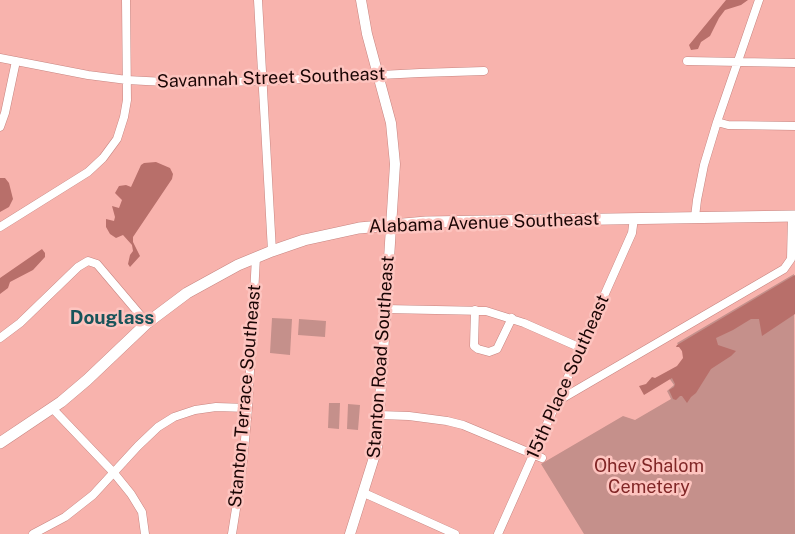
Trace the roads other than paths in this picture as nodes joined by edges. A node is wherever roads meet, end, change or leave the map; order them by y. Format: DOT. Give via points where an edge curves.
graph roads {
  1 [pos="126,0"];
  2 [pos="258,0"];
  3 [pos="361,0"];
  4 [pos="759,0"];
  5 [pos="0,58"];
  6 [pos="16,61"];
  7 [pos="687,61"];
  8 [pos="737,62"];
  9 [pos="795,63"];
  10 [pos="484,71"];
  11 [pos="378,75"];
  12 [pos="126,80"];
  13 [pos="262,81"];
  14 [pos="716,122"];
  15 [pos="795,126"];
  16 [pos="0,127"];
  17 [pos="793,216"];
  18 [pos="695,217"];
  19 [pos="634,218"];
  20 [pos="391,225"];
  21 [pos="0,227"];
  22 [pos="272,251"];
  23 [pos="256,257"];
  24 [pos="385,309"];
  25 [pos="475,310"];
  26 [pos="512,318"];
  27 [pos="147,324"];
  28 [pos="0,338"];
  29 [pos="581,348"];
  30 [pos="556,402"];
  31 [pos="52,408"];
  32 [pos="248,408"];
  33 [pos="379,415"];
  34 [pos="0,442"];
  35 [pos="533,454"];
  36 [pos="542,458"];
  37 [pos="114,473"];
  38 [pos="364,493"];
  39 [pos="33,534"];
  40 [pos="145,534"];
  41 [pos="232,534"];
  42 [pos="350,534"];
  43 [pos="455,534"];
  44 [pos="498,534"];
  1 -- 12 [label="street"];
  2 -- 13 [label="street"];
  3 -- 11 [label="street, Stanton Road Southeast"];
  4 -- 8 [label="street"];
  5 -- 6 [label="street, Savannah Street Southeast"];
  6 -- 12 [label="street, Savannah Street Southeast"];
  6 -- 16 [label="street"];
  7 -- 8 [label="street"];
  8 -- 9 [label="street"];
  8 -- 14 [label="street"];
  10 -- 11 [label="street, Savannah Street Southeast"];
  11 -- 13 [label="street, Savannah Street Southeast"];
  11 -- 20 [label="street, Stanton Road Southeast" via="394,146"];
  12 -- 13 [label="street, Savannah Street Southeast" via="191,83"];
  12 -- 21 [label="street" via="126,110 121,130 103,158 82,176"];
  13 -- 22 [label="street"];
  14 -- 15 [label="street"];
  14 -- 18 [label="street" via="696,200"];
  17 -- 18 [label="main road, Alabama Avenue Southeast"];
  17 -- 30 [label="street" via="792,256 784,269"];
  18 -- 19 [label="main road, Alabama Avenue Southeast"];
  19 -- 20 [label="main road, Alabama Avenue Southeast"];
  19 -- 29 [label="street, 15th Place Southeast" via="632,233"];
  20 -- 22 [label="main road, Alabama Avenue Southeast" via="338,231"];
  20 -- 24 [label="street, Stanton Road Southeast"];
  22 -- 23 [label="main road, Alabama Avenue Southeast"];
  23 -- 27 [label="main road, Alabama Avenue Southeast" via="204,283"];
  23 -- 32 [label="street, Stanton Terrace Southeast"];
  24 -- 25 [label="street"];
  24 -- 33 [label="street, Stanton Road Southeast"];
  25 -- 26 [label="street"];
  25 -- 26 [label="street" via="474,346 478,350 489,352 497,349"];
  26 -- 29 [label="street"];
  27 -- 28 [label="street" via="98,264 91,261 84,262"];
  27 -- 31 [label="main road, Alabama Avenue Southeast"];
  29 -- 30 [label="street, 15th Place Southeast"];
  30 -- 35 [label="street, 15th Place Southeast"];
  31 -- 34 [label="main road, Alabama Avenue Southeast"];
  31 -- 37 [label="street"];
  32 -- 37 [label="street" via="216,407 174,417 158,427"];
  32 -- 41 [label="street, Stanton Terrace Southeast"];
  33 -- 35 [label="street" via="409,416 463,425"];
  33 -- 38 [label="street, Stanton Road Southeast" via="377,451"];
  35 -- 36 [label="street"];
  35 -- 44 [label="street, 15th Place Southeast"];
  37 -- 39 [label="street" via="65,517"];
  37 -- 40 [label="street" via="142,512"];
  38 -- 42 [label="street, Stanton Road Southeast"];
  38 -- 43 [label="street"];
}
